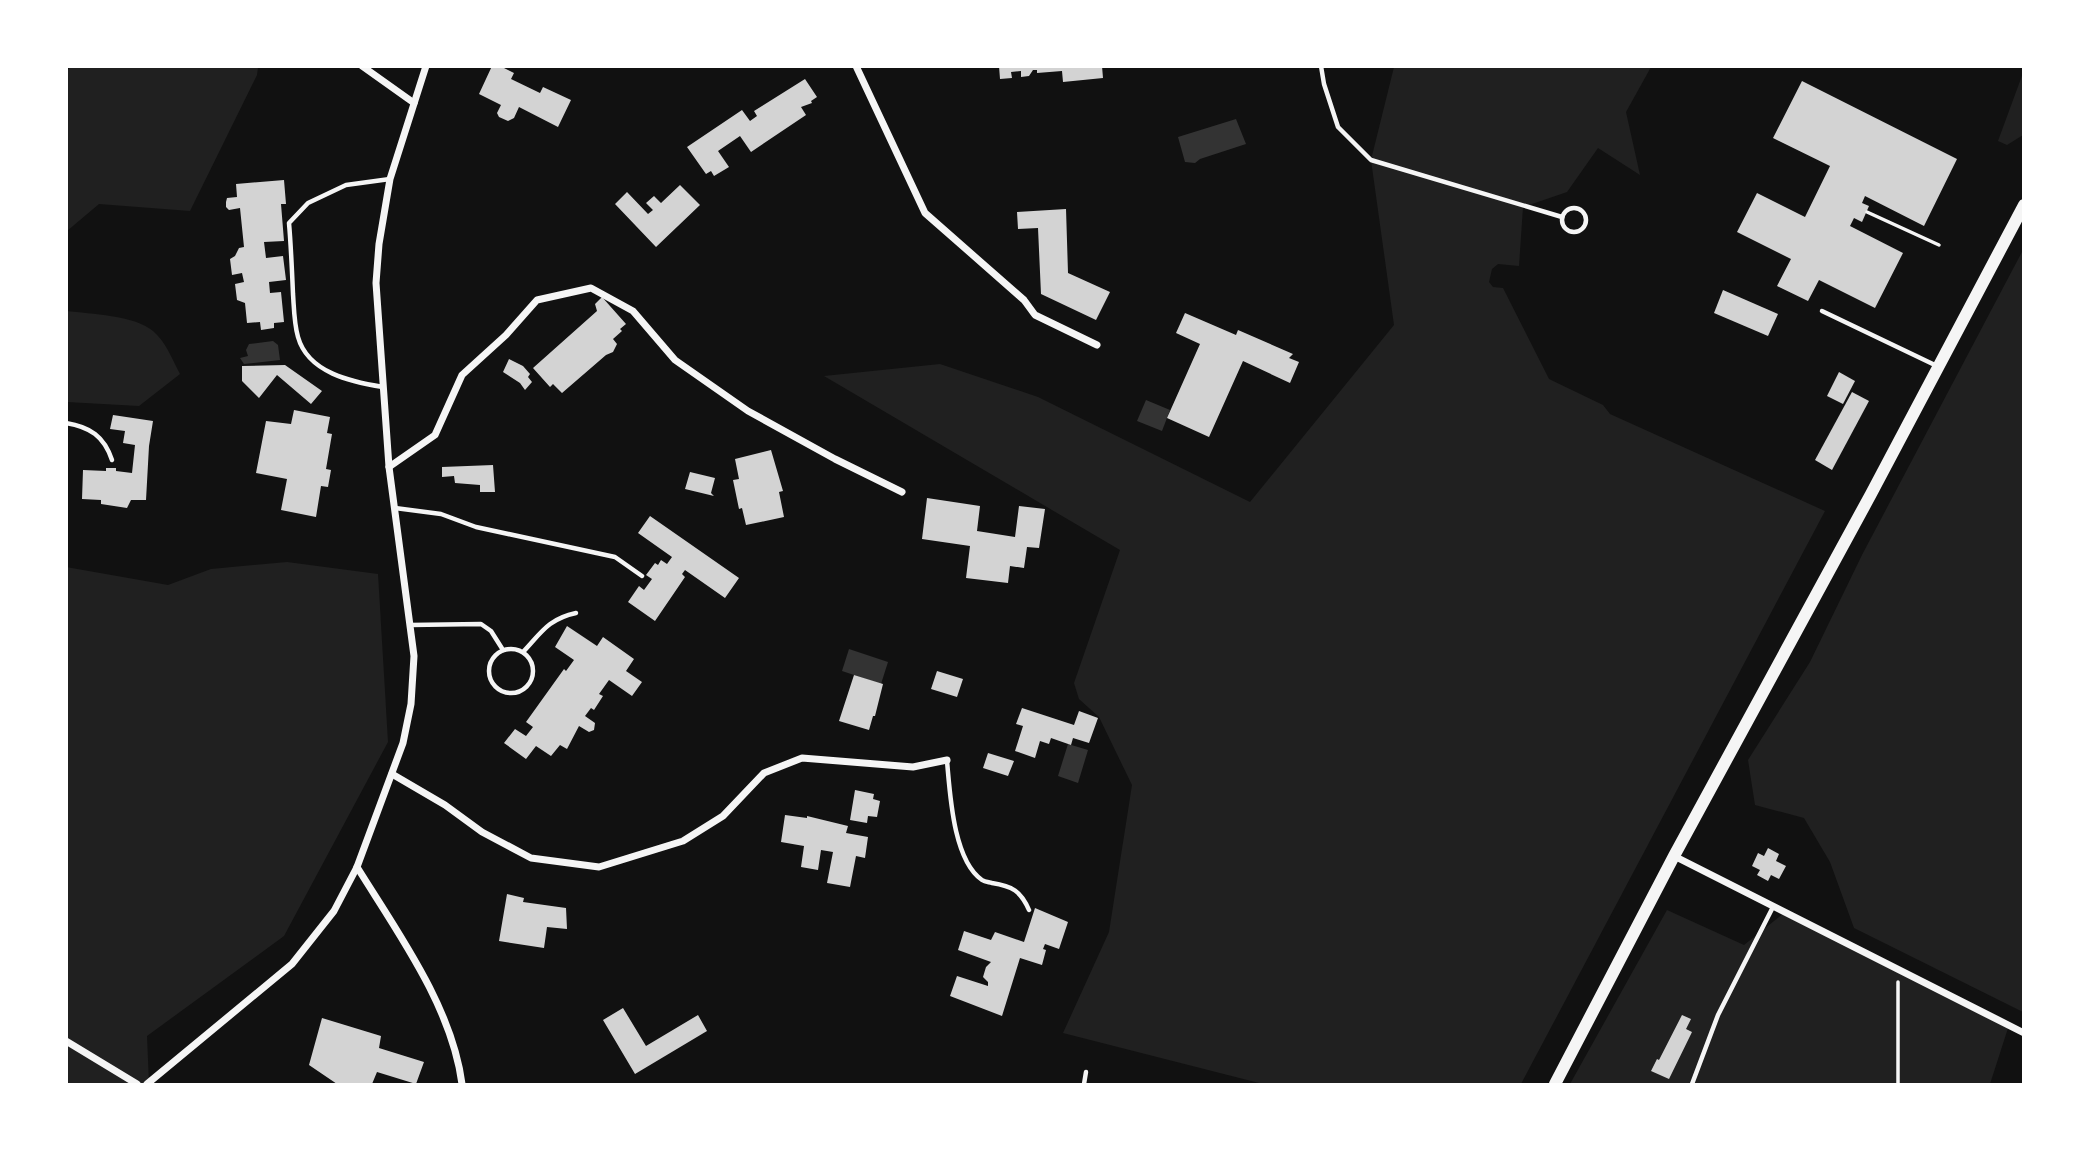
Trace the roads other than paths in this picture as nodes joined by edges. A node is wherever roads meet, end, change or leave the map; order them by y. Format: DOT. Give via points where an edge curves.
graph roads {
  1 [pos="362,66"];
  2 [pos="426,66"];
  3 [pos="856,66"];
  4 [pos="1321,66"];
  5 [pos="414,103"];
  6 [pos="390,179"];
  7 [pos="2024,205"];
  8 [pos="1562,217"];
  9 [pos="1822,312"];
  10 [pos="1097,345"];
  11 [pos="1938,366"];
  12 [pos="383,387"];
  13 [pos="66,423"];
  14 [pos="112,460"];
  15 [pos="389,467"];
  16 [pos="902,492"];
  17 [pos="394,508"];
  18 [pos="642,576"];
  19 [pos="576,613"];
  20 [pos="409,625"];
  21 [pos="503,650"];
  22 [pos="523,652"];
  23 [pos="947,760"];
  24 [pos="392,774"];
  25 [pos="1674,856"];
  26 [pos="357,867"];
  27 [pos="1773,908"];
  28 [pos="1029,910"];
  29 [pos="2024,1032"];
  30 [pos="66,1041"];
  31 [pos="1086,1072"];
  32 [pos="137,1084"];
  33 [pos="147,1084"];
  34 [pos="463,1084"];
  35 [pos="1084,1084"];
  36 [pos="1555,1084"];
  37 [pos="1692,1084"];
  1 -- 5 [label="street"];
  2 -- 5 [label="street"];
  3 -- 10 [label="street" via="925,213 1024,300 1035,315"];
  4 -- 8 [label="lane" via="1338,127 1371,160"];
  5 -- 6 [label="street"];
  6 -- 12 [label="street" via="376,283"];
  6 -- 12 [label="lane" via="346,185 308,202 289,223 299,341 311,359 331,373"];
  7 -- 11 [label="main road"];
  8 -- 8 [label="lane" via="1576,208 1586,220 1582,229 1572,232"];
  9 -- 11 [label="lane"];
  11 -- 25 [label="main road"];
  12 -- 15 [label="street"];
  13 -- 14 [label="lane" via="84,426 102,440"];
  15 -- 16 [label="street" via="435,435 462,374 537,300 591,288 633,311 675,360 748,411"];
  15 -- 17 [label="street"];
  17 -- 18 [label="lane" via="441,514 476,527 615,557"];
  17 -- 20 [label="street"];
  19 -- 22 [label="lane" via="552,621"];
  20 -- 21 [label="lane" via="481,624"];
  20 -- 24 [label="street" via="414,656 411,704"];
  21 -- 22 [label="lane"];
  21 -- 22 [label="lane" via="492,660 490,675 498,687 512,693 526,687 533,675"];
  23 -- 24 [label="street" via="913,767 802,758 764,773 723,816 683,841 599,867 531,858"];
  23 -- 28 [label="lane" via="950,800 966,862 983,881 1013,887"];
  24 -- 26 [label="street"];
  25 -- 27 [label="street"];
  25 -- 36 [label="main road"];
  26 -- 33 [label="street" via="334,911 292,964"];
  26 -- 34 [label="street" via="420,969 458,1055"];
  27 -- 29 [label="street"];
  27 -- 37 [label="lane" via="1718,1015"];
  30 -- 32 [label="street"];
  31 -- 35 [label="lane"];
}
